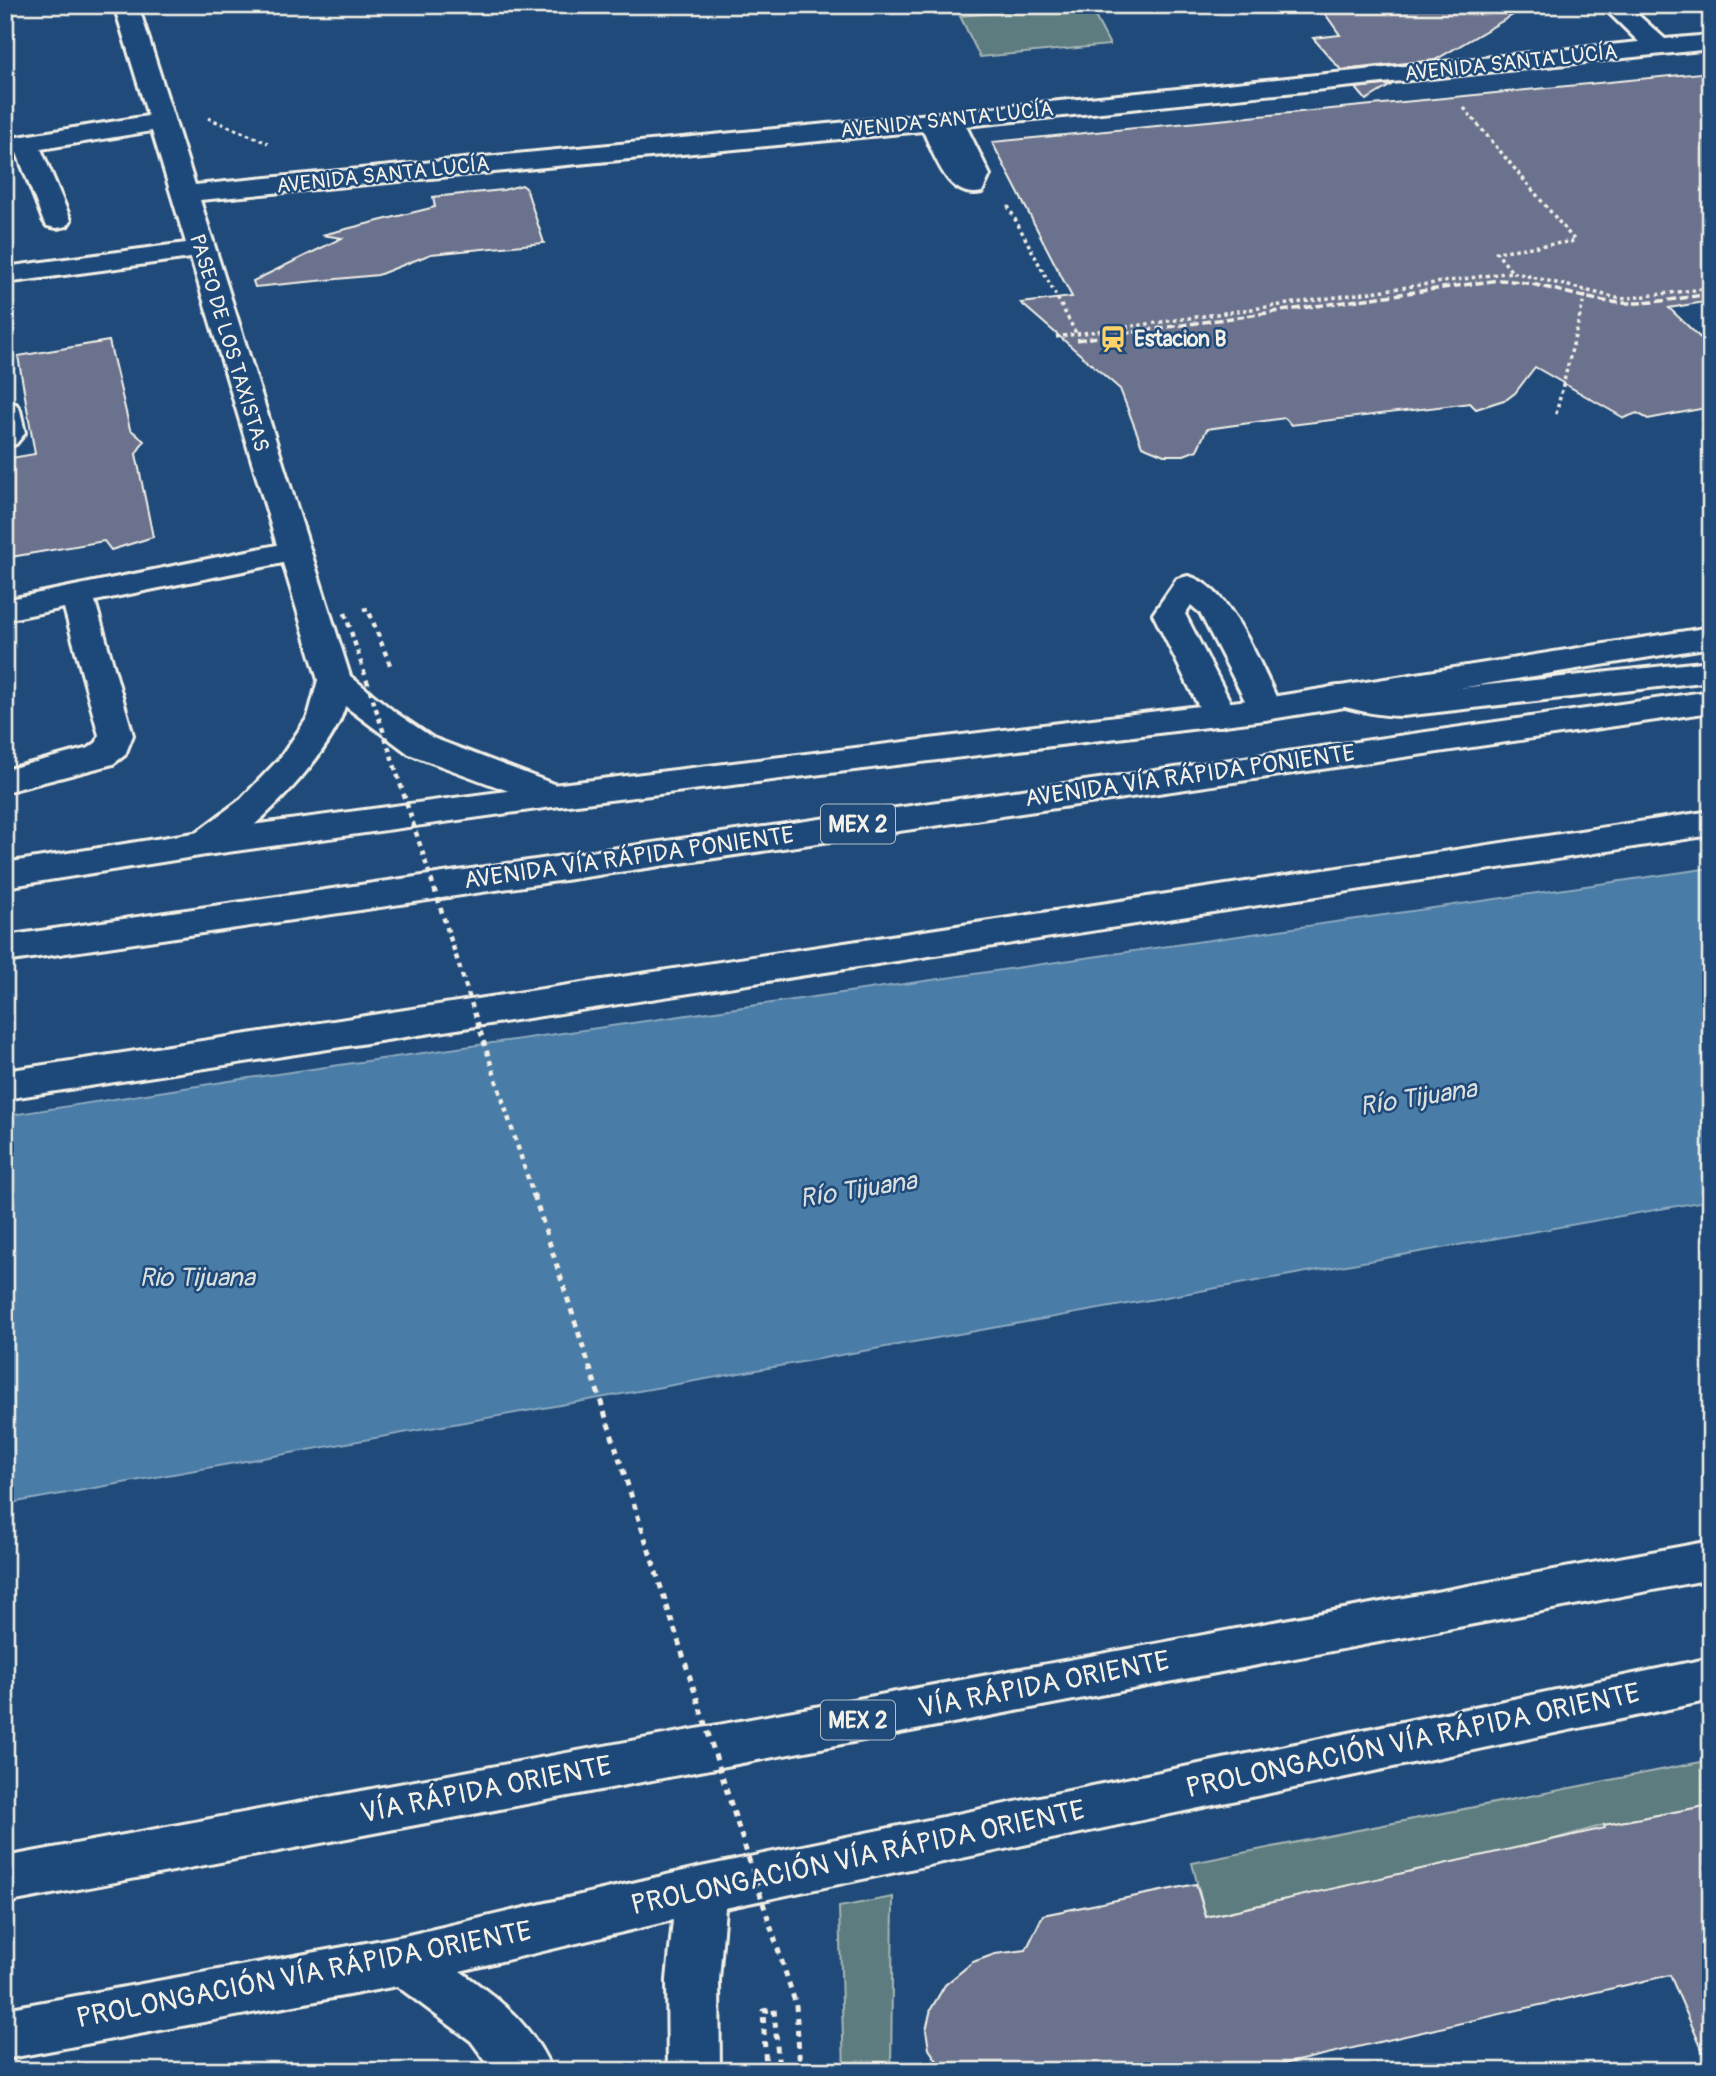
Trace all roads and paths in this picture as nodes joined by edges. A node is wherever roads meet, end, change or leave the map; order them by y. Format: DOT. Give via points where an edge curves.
graph roads {
  1 [pos="126,5"];
  2 [pos="1613,5"];
  3 [pos="1711,42"];
  4 [pos="1659,47"];
  5 [pos="1433,71"];
  6 [pos="161,122"];
  7 [pos="16,146"];
  8 [pos="183,194"];
  9 [pos="1006,203"];
  10 [pos="57,220"];
  11 [pos="200,249"];
  12 [pos="1512,272"];
  13 [pos="5,275"];
  14 [pos="1711,288"];
  15 [pos="1586,291"];
  16 [pos="1076,335"];
  17 [pos="1056,337"];
  18 [pos="5,410"];
  19 [pos="1556,414"];
  20 [pos="5,438"];
  21 [pos="293,551"];
  22 [pos="77,595"];
  23 [pos="5,610"];
  24 [pos="1711,637"];
  25 [pos="1711,671"];
  26 [pos="394,676"];
  27 [pos="335,680"];
  28 [pos="1339,695"];
  29 [pos="1711,701"];
  30 [pos="1265,709"];
  31 [pos="1220,715"];
  32 [pos="5,781"];
  33 [pos="552,796"];
  34 [pos="1711,823"];
  35 [pos="206,843"];
  36 [pos="5,874"];
  37 [pos="5,949"];
  38 [pos="5,1085"];
  39 [pos="1711,1560"];
  40 [pos="1711,1679"];
  41 [pos="5,1880"];
  42 [pos="701,1890"];
  43 [pos="404,1960"];
  44 [pos="5,2034"];
  45 [pos="526,2071"];
  46 [pos="694,2071"];
  47 [pos="766,2071"];
  48 [pos="779,2071"];
  49 [pos="800,2071"];
  1 -- 6 [label="main road, PASEO DE LOS TAXISTAS"];
  2 -- 4 [label="main road"];
  3 -- 4 [label="main road, AVENIDA SANTA LUCÍA"];
  4 -- 5 [label="main road, AVENIDA SANTA LUCÍA"];
  5 -- 8 [label="main road, AVENIDA SANTA LUCÍA"];
  5 -- 12 [label="path" via="1575,241 1496,252"];
  6 -- 7 [label="main road"];
  6 -- 8 [label="main road, PASEO DE LOS TAXISTAS"];
  7 -- 10 [label="main road"];
  8 -- 11 [label="main road, PASEO DE LOS TAXISTAS"];
  9 -- 16 [label="path"];
  11 -- 13 [label="main road"];
  11 -- 21 [label="main road, PASEO DE LOS TAXISTAS"];
  12 -- 15 [label="path"];
  12 -- 16 [label="path"];
  14 -- 15 [label="path" via="1621,299"];
  15 -- 19 [label="path"];
  16 -- 17 [label="path"];
  18 -- 20 [label="main road" via="10,433"];
  21 -- 22 [label="main road"];
  21 -- 27 [label="main road, PASEO DE LOS TAXISTAS"];
  22 -- 23 [label="main road"];
  22 -- 32 [label="main road" via="116,735 113,747 101,756"];
  24 -- 28 [label="main road"];
  25 -- 28 [label="main road" via="1403,705"];
  26 -- 49 [label="path, bridge" via="368,609 345,613 796,2005"];
  27 -- 33 [label="main road" via="421,746"];
  27 -- 35 [label="main road" via="325,718 292,765 253,807"];
  28 -- 30 [label="main road"];
  29 -- 37 [label="main road, AVENIDA VÍA RÁPIDA PONIENTE / MEX 2"];
  30 -- 31 [label="main road"];
  30 -- 31 [label="main road" via="1214,608 1188,586 1169,614"];
  31 -- 33 [label="main road"];
  33 -- 35 [label="main road"];
  34 -- 38 [label="main road"];
  35 -- 36 [label="main road"];
  39 -- 41 [label="main road, VÍA RÁPIDA ORIENTE / MEX 2"];
  40 -- 42 [label="main road, PROLONGACIÓN VÍA RÁPIDA ORIENTE"];
  42 -- 43 [label="main road, PROLONGACIÓN VÍA RÁPIDA ORIENTE"];
  42 -- 46 [label="main road" via="693,1980"];
  43 -- 44 [label="main road, PROLONGACIÓN VÍA RÁPIDA ORIENTE"];
  43 -- 45 [label="main road" via="489,2023"];
  47 -- 48 [label="path" via="762,2011 774,2009"];
}
